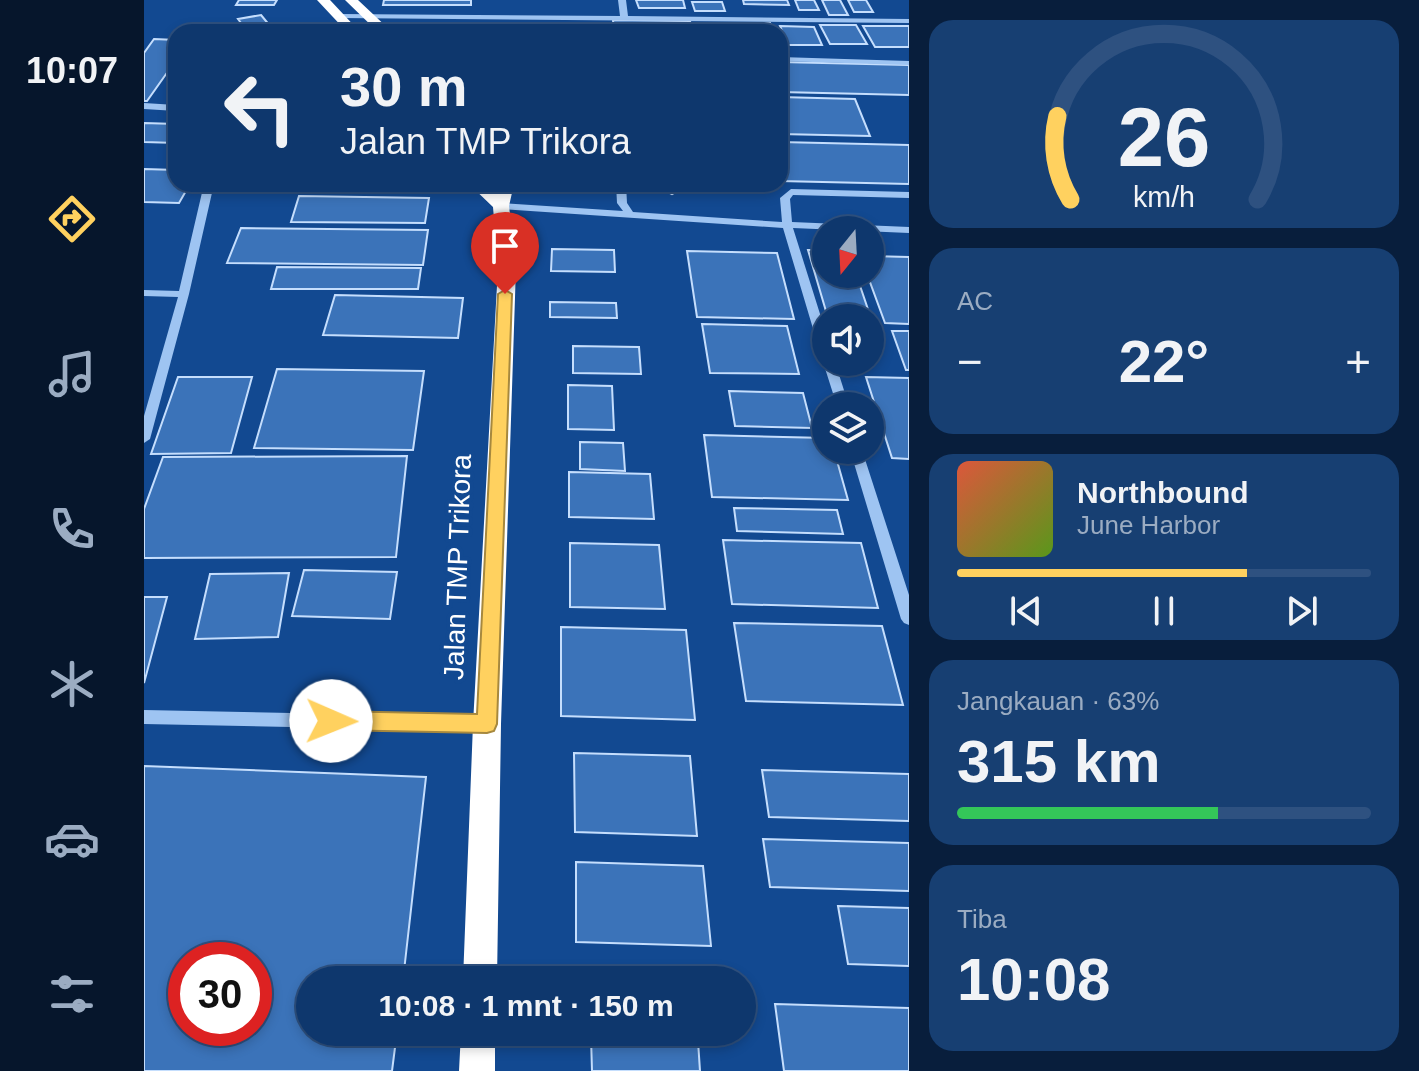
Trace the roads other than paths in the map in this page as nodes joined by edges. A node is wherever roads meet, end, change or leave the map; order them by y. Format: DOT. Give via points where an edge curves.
graph roads {
  1 [pos="323,0"];
  2 [pos="351,0"];
  3 [pos="622,0"];
  4 [pos="339,16"];
  5 [pos="370,16"];
  6 [pos="597,17"];
  7 [pos="624,17"];
  8 [pos="909,21"];
  9 [pos="346,24"];
  10 [pos="378,24"];
  11 [pos="597,24"];
  12 [pos="788,51"];
  13 [pos="909,53"];
  14 [pos="788,59"];
  15 [pos="909,63"];
  16 [pos="144,106"];
  17 [pos="168,108"];
  18 [pos="207,192"];
  19 [pos="621,192"];
  20 [pos="503,195"];
  21 [pos="909,195"];
  22 [pos="630,214"];
  23 [pos="787,225"];
  24 [pos="909,230"];
  25 [pos="144,293"];
  26 [pos="184,294"];
  27 [pos="812,306"];
  28 [pos="144,439"];
  29 [pos="860,464"];
  30 [pos="909,619"];
  31 [pos="144,717"];
  32 [pos="487,724"];
  33 [pos="480,966"];
  34 [pos="478,1046"];
  35 [pos="477,1071"];
  1 -- 4 [label="highway"];
  2 -- 5 [label="highway"];
  3 -- 7 [label="street"];
  4 -- 5 [label="street"];
  4 -- 9 [label="highway"];
  5 -- 6 [label="street"];
  5 -- 10 [label="highway"];
  6 -- 7 [label="street"];
  6 -- 11 [label="street"];
  7 -- 8 [label="street"];
  12 -- 13 [label="street"];
  14 -- 15 [label="street"];
  16 -- 17 [label="street"];
  18 -- 26 [label="street"];
  19 -- 22 [label="street"];
  20 -- 22 [label="street"];
  20 -- 32 [label="highway, Jalan TMP Trikora" via="507,267"];
  21 -- 23 [label="street" via="791,192 785,198"];
  22 -- 23 [label="street"];
  23 -- 24 [label="street"];
  23 -- 27 [label="street"];
  25 -- 26 [label="street"];
  26 -- 28 [label="street"];
  29 -- 30 [label="street"];
  31 -- 32 [label="street"];
  32 -- 33 [label="highway, Jalan TMP Trikora"];
  34 -- 35 [label="highway"];
}
